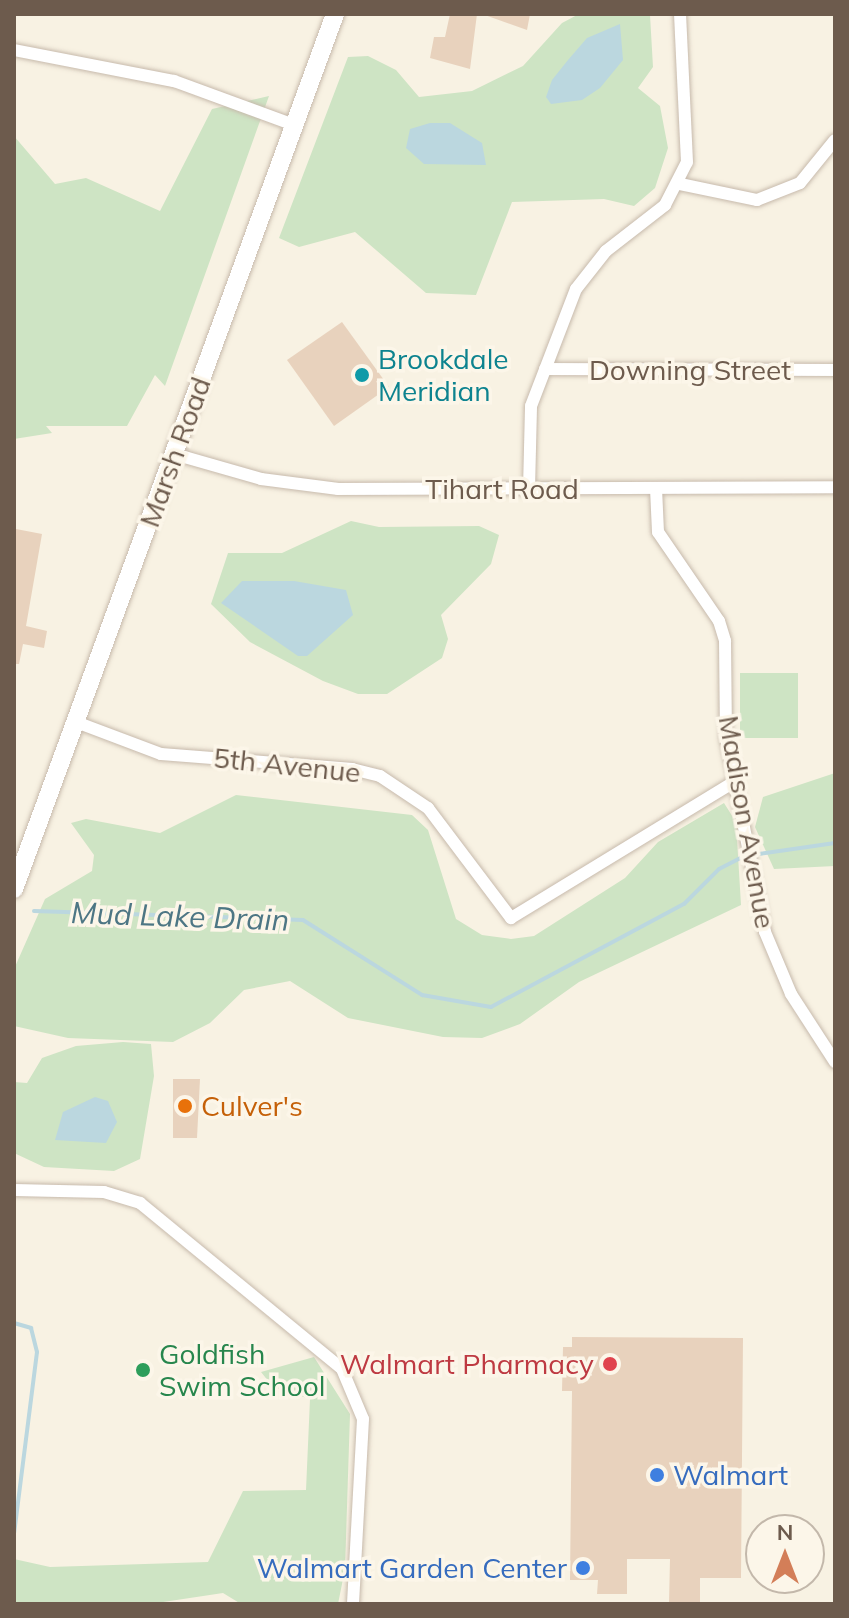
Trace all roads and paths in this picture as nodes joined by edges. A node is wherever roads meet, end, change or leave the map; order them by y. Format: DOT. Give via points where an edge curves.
graph roads {
  1 [pos="335,14"];
  2 [pos="680,14"];
  3 [pos="14,50"];
  4 [pos="294,125"];
  5 [pos="835,140"];
  6 [pos="680,184"];
  7 [pos="545,369"];
  8 [pos="835,370"];
  9 [pos="174,454"];
  10 [pos="835,487"];
  11 [pos="656,488"];
  12 [pos="529,489"];
  13 [pos="76,722"];
  14 [pos="734,782"];
  15 [pos="14,889"];
  16 [pos="835,1062"];
  17 [pos="14,1190"];
  18 [pos="353,1604"];
  1 -- 4 [label="main road, Marsh Road"];
  2 -- 6 [label="street" via="689,145"];
  3 -- 4 [label="street" via="174,81"];
  4 -- 9 [label="main road, Marsh Road"];
  5 -- 6 [label="street" via="800,183 757,200"];
  6 -- 7 [label="street" via="649,220 591,267 576,289"];
  7 -- 8 [label="street, Downing Street"];
  7 -- 12 [label="street" via="530,416"];
  9 -- 12 [label="street, Tihart Road" via="311,487"];
  9 -- 13 [label="main road, Marsh Road"];
  10 -- 11 [label="street, Tihart Road"];
  11 -- 12 [label="street, Tihart Road"];
  11 -- 14 [label="street, Madison Avenue" via="658,532 719,621 725,641 726,738"];
  13 -- 14 [label="street, 5th Avenue" via="161,754 352,769 380,776 428,808 511,918"];
  13 -- 15 [label="main road, Marsh Road"];
  14 -- 16 [label="street, Madison Avenue" via="780,972"];
  17 -- 18 [label="street" via="104,1192 140,1203 342,1369 363,1419"];
}
